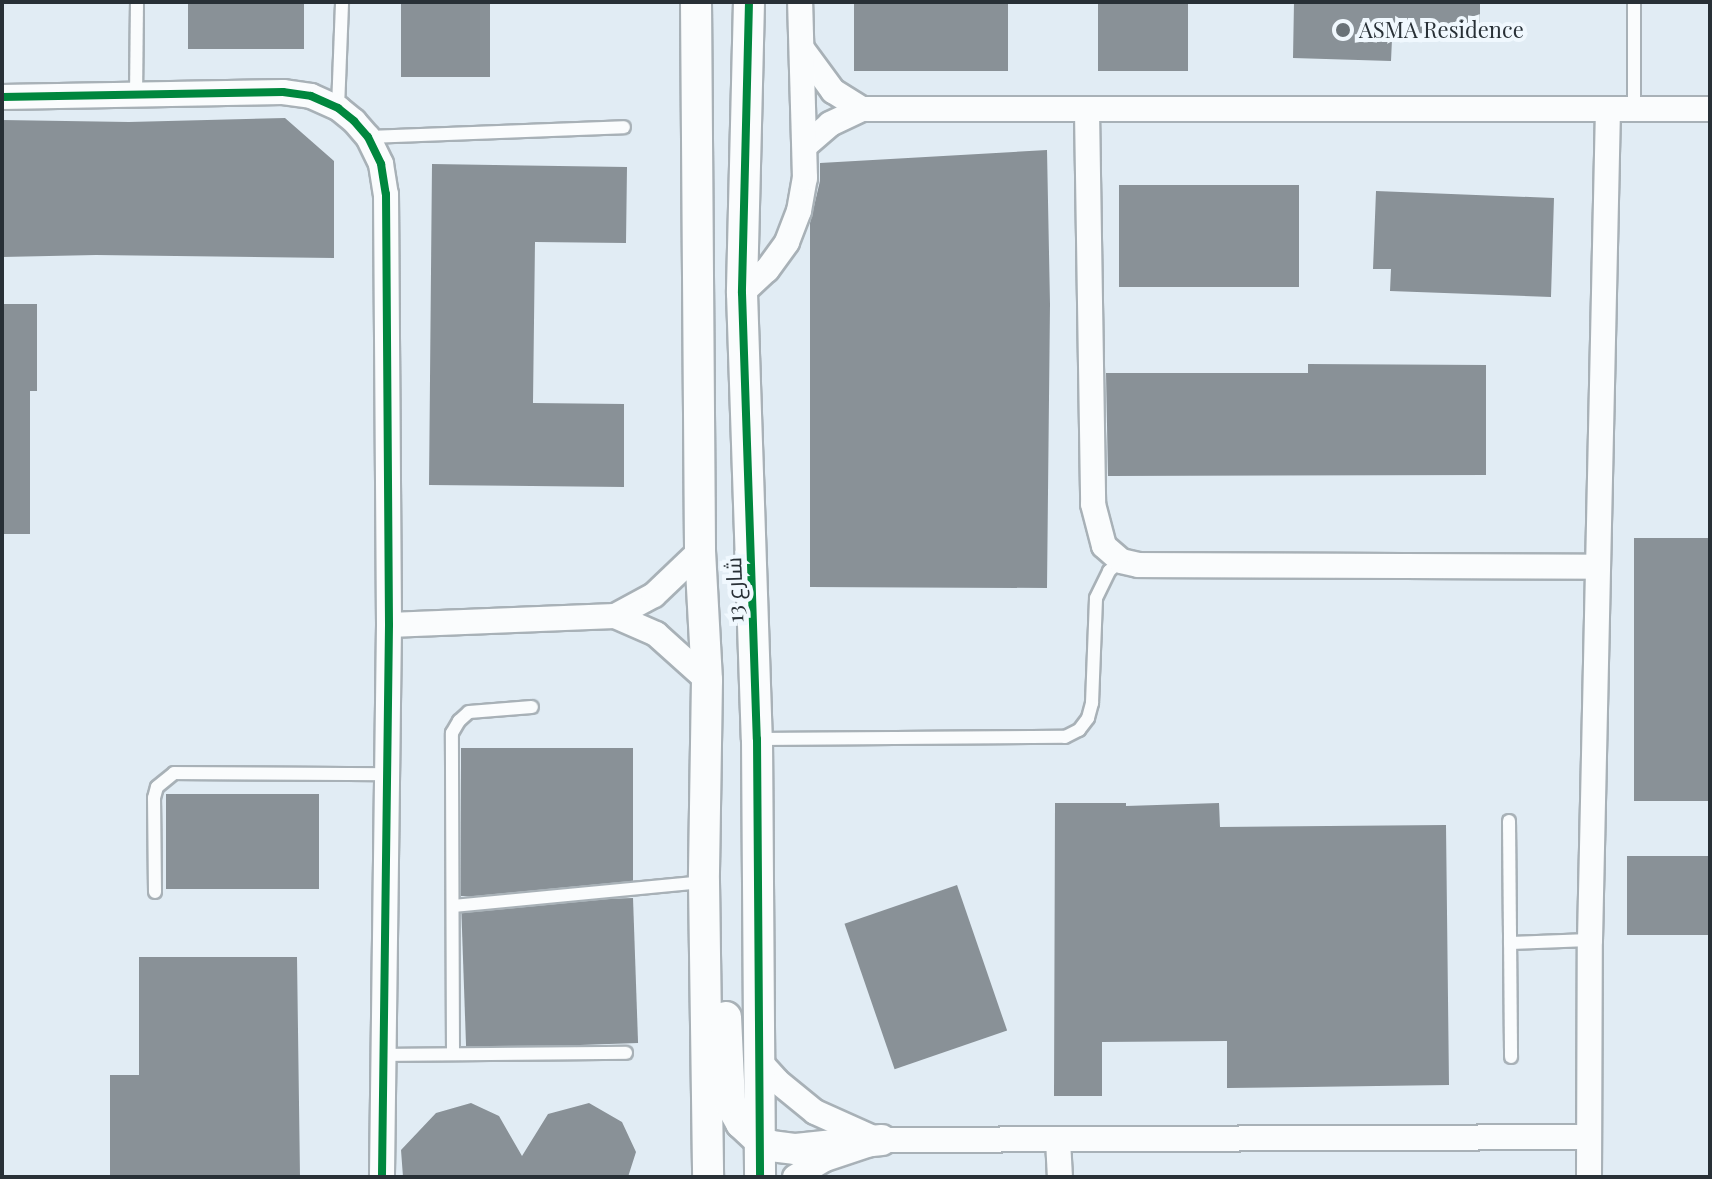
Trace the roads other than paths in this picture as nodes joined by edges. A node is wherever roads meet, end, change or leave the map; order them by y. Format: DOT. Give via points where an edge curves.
graph roads {
  1 [pos="137,2"];
  2 [pos="342,2"];
  3 [pos="696,2"];
  4 [pos="749,2"];
  5 [pos="800,2"];
  6 [pos="1634,2"];
  7 [pos="801,48"];
  8 [pos="2,97"];
  9 [pos="136,97"];
  10 [pos="338,108"];
  11 [pos="862,109"];
  12 [pos="1608,109"];
  13 [pos="1710,109"];
  14 [pos="1634,110"];
  15 [pos="1087,111"];
  16 [pos="624,127"];
  17 [pos="368,137"];
  18 [pos="805,146"];
  19 [pos="742,293"];
  20 [pos="700,551"];
  21 [pos="1121,561"];
  22 [pos="1598,567"];
  23 [pos="615,616"];
  24 [pos="389,625"];
  25 [pos="707,680"];
  26 [pos="532,707"];
  27 [pos="757,739"];
  28 [pos="386,774"];
  29 [pos="1509,821"];
  30 [pos="704,882"];
  31 [pos="155,892"];
  32 [pos="454,906"];
  33 [pos="1590,940"];
  34 [pos="1510,943"];
  35 [pos="453,1053"];
  36 [pos="626,1053"];
  37 [pos="383,1055"];
  38 [pos="1511,1057"];
  39 [pos="761,1063"];
  40 [pos="1589,1137"];
  41 [pos="882,1140"];
  42 [pos="1058,1140"];
  43 [pos="760,1141"];
  44 [pos="382,1177"];
  45 [pos="708,1177"];
  46 [pos="760,1177"];
  47 [pos="795,1177"];
  48 [pos="1060,1177"];
  49 [pos="1589,1177"];
  1 -- 9 [label="lane"];
  2 -- 10 [label="lane"];
  3 -- 20 [label="street, شارع 13"];
  4 -- 19 [label="street, شارع 13"];
  5 -- 7 [label="street"];
  6 -- 14 [label="lane"];
  7 -- 11 [label="street" via="833,91"];
  7 -- 18 [label="street"];
  8 -- 9 [label="street"];
  9 -- 10 [label="street" via="283,92"];
  10 -- 17 [label="street"];
  11 -- 15 [label="street"];
  11 -- 18 [label="street" via="830,124"];
  12 -- 14 [label="street"];
  12 -- 15 [label="street"];
  12 -- 22 [label="street"];
  13 -- 14 [label="street"];
  15 -- 21 [label="street" via="1093,504 1104,546"];
  16 -- 17 [label="lane"];
  17 -- 24 [label="street" via="381,164 386,194"];
  18 -- 19 [label="street" via="799,211 787,242"];
  19 -- 27 [label="street, شارع 13"];
  20 -- 23 [label="street" via="654,595"];
  20 -- 25 [label="street, شارع 13"];
  21 -- 22 [label="street"];
  21 -- 27 [label="lane" via="1109,571 1096,598 1088,718 1065,737"];
  22 -- 33 [label="street"];
  23 -- 24 [label="street"];
  23 -- 25 [label="street" via="656,634"];
  24 -- 28 [label="street"];
  25 -- 30 [label="street, شارع 13"];
  26 -- 32 [label="lane" via="469,712 452,733"];
  27 -- 39 [label="street, شارع 13"];
  28 -- 31 [label="lane" via="174,773 157,787 154,798"];
  28 -- 37 [label="street"];
  29 -- 34 [label="lane"];
  30 -- 32 [label="lane"];
  30 -- 43 [label="street" via="723,942 730,1103"];
  30 -- 45 [label="street, شارع 13"];
  32 -- 35 [label="lane"];
  33 -- 34 [label="lane"];
  33 -- 40 [label="street"];
  34 -- 38 [label="lane"];
  35 -- 36 [label="lane"];
  35 -- 37 [label="lane"];
  37 -- 44 [label="street"];
  39 -- 41 [label="street" via="815,1112"];
  39 -- 43 [label="street, شارع 13"];
  40 -- 42 [label="street"];
  40 -- 49 [label="street"];
  41 -- 42 [label="street"];
  41 -- 43 [label="street" via="796,1149"];
  41 -- 47 [label="street" via="825,1159"];
  42 -- 48 [label="street"];
  43 -- 46 [label="street, شارع 13"];
}
